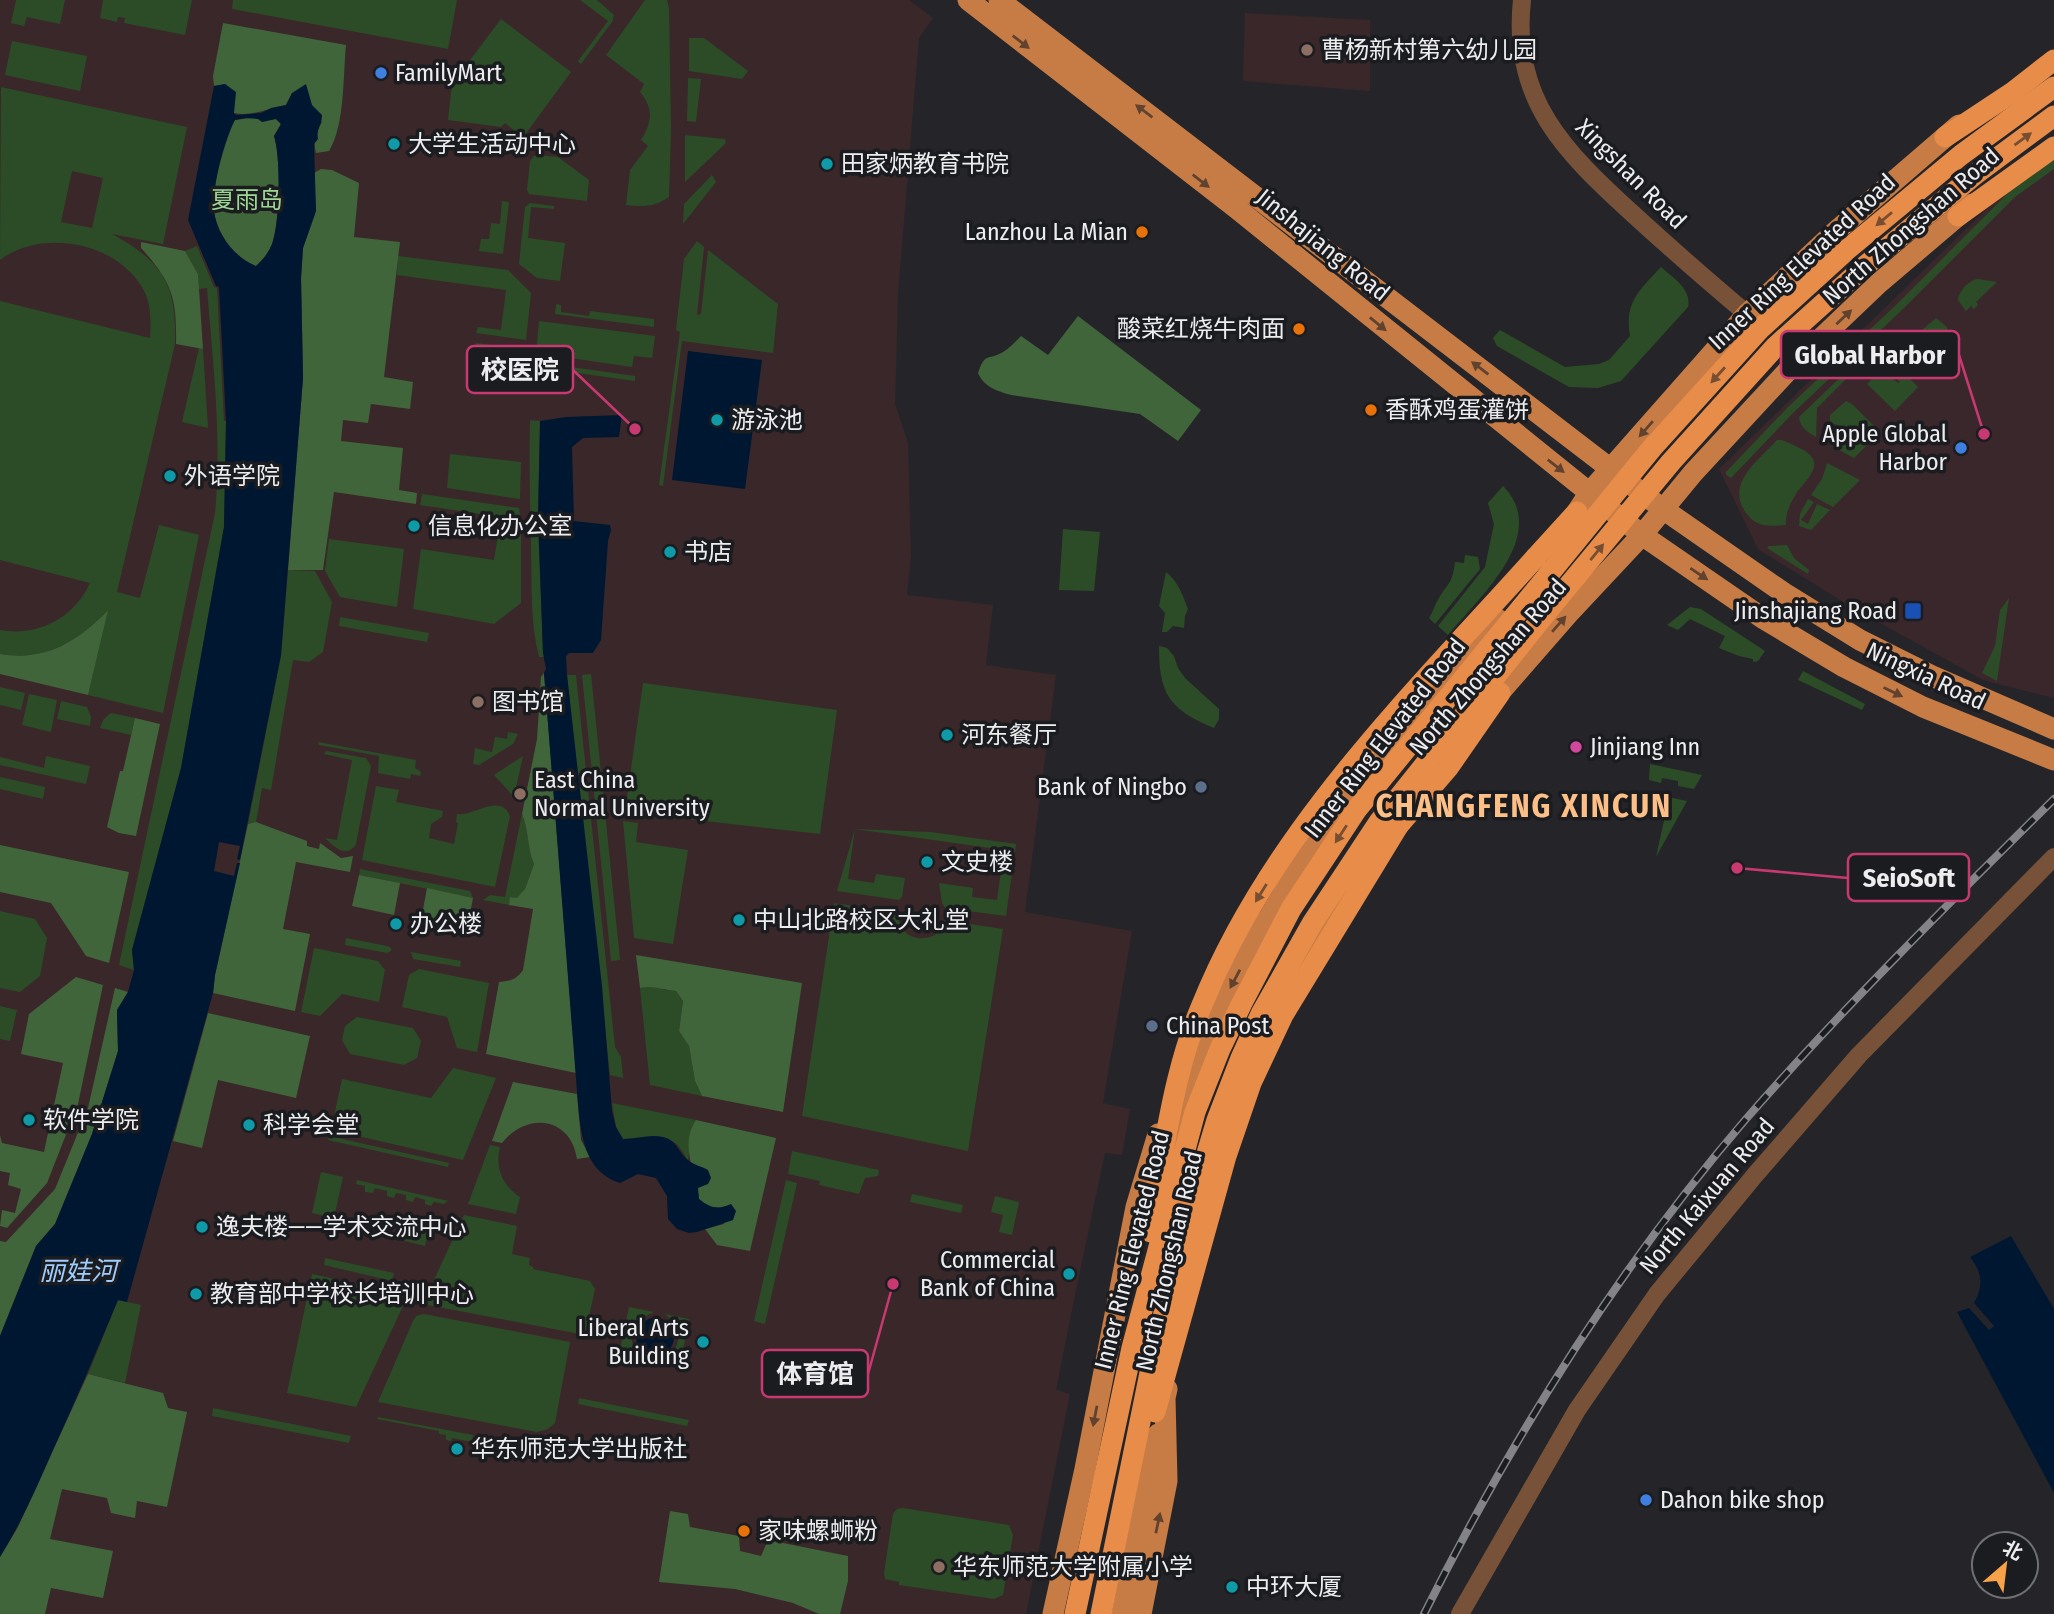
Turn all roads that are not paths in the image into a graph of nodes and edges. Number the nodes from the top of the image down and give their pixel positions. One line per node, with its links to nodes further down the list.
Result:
1 (968, 0): 14 (main road, Jinshajiang Road, one-way to 14)
2 (999, 0): 13 (main road, Jinshajiang Road, one-way to 2)
3 (1522, 0): 12 (street, Xingshan Road)
4 (2054, 50): 9 (main road, North Zhongshan Road)
5 (2054, 60): 9 (highway)
6 (2054, 72): 9 (main road, North Zhongshan Road)
7 (2054, 88): 23 (highway, Inner Ring Elevated Road, one-way to 23, bridge)
8 (2054, 116): 27 (highway, Inner Ring Elevated Road, one-way to 8, bridge)
9 (1945, 137): 12 (main road, North Zhongshan Road)
10 (2053, 145): 11 (highway)
11 (1958, 216): 15 (main road, North Zhongshan Road, one-way to 11)
12 (1746, 314): 13 (main road, North Zhongshan Road, one-way to 13)
13 (1612, 469): 14 (main road, North Zhongshan Road); 15 (main road, Jinshajiang Road)
14 (1590, 492): 16 (main road, North Zhongshan Road); 17 (main road, Jinshajiang Road)
15 (1663, 509): 17 (main road, North Zhongshan Road); 19 (main road, Ningxia Road)
16 (1577, 512): 22 (main road, North Zhongshan Road); 23 (highway, one-way to 23, bridge)
17 (1642, 535): 18 (main road, North Zhongshan Road, one-way to 17); 20 (main road, Ningxia Road, one-way to 20)
18 (1500, 693): 24 (main road, North Zhongshan Road); 27 (highway, bridge)
19 (2054, 729)
20 (2054, 760)
21 (2054, 857): 30 (street, North Kaixuan Road)
22 (1268, 919): 25 (main road, North Zhongshan Road, one-way to 25); 26 (main road, North Zhongshan Road, one-way to 26)
23 (1146, 1293): 26 (highway, Inner Ring Elevated Road, bridge)
24 (1165, 1398): 28 (main road); 29 (main road, North Zhongshan Road, one-way to 24)
25 (1053, 1614)
26 (1073, 1614)
27 (1102, 1614)
28 (1122, 1614)
29 (1141, 1614)
30 (1460, 1614)

